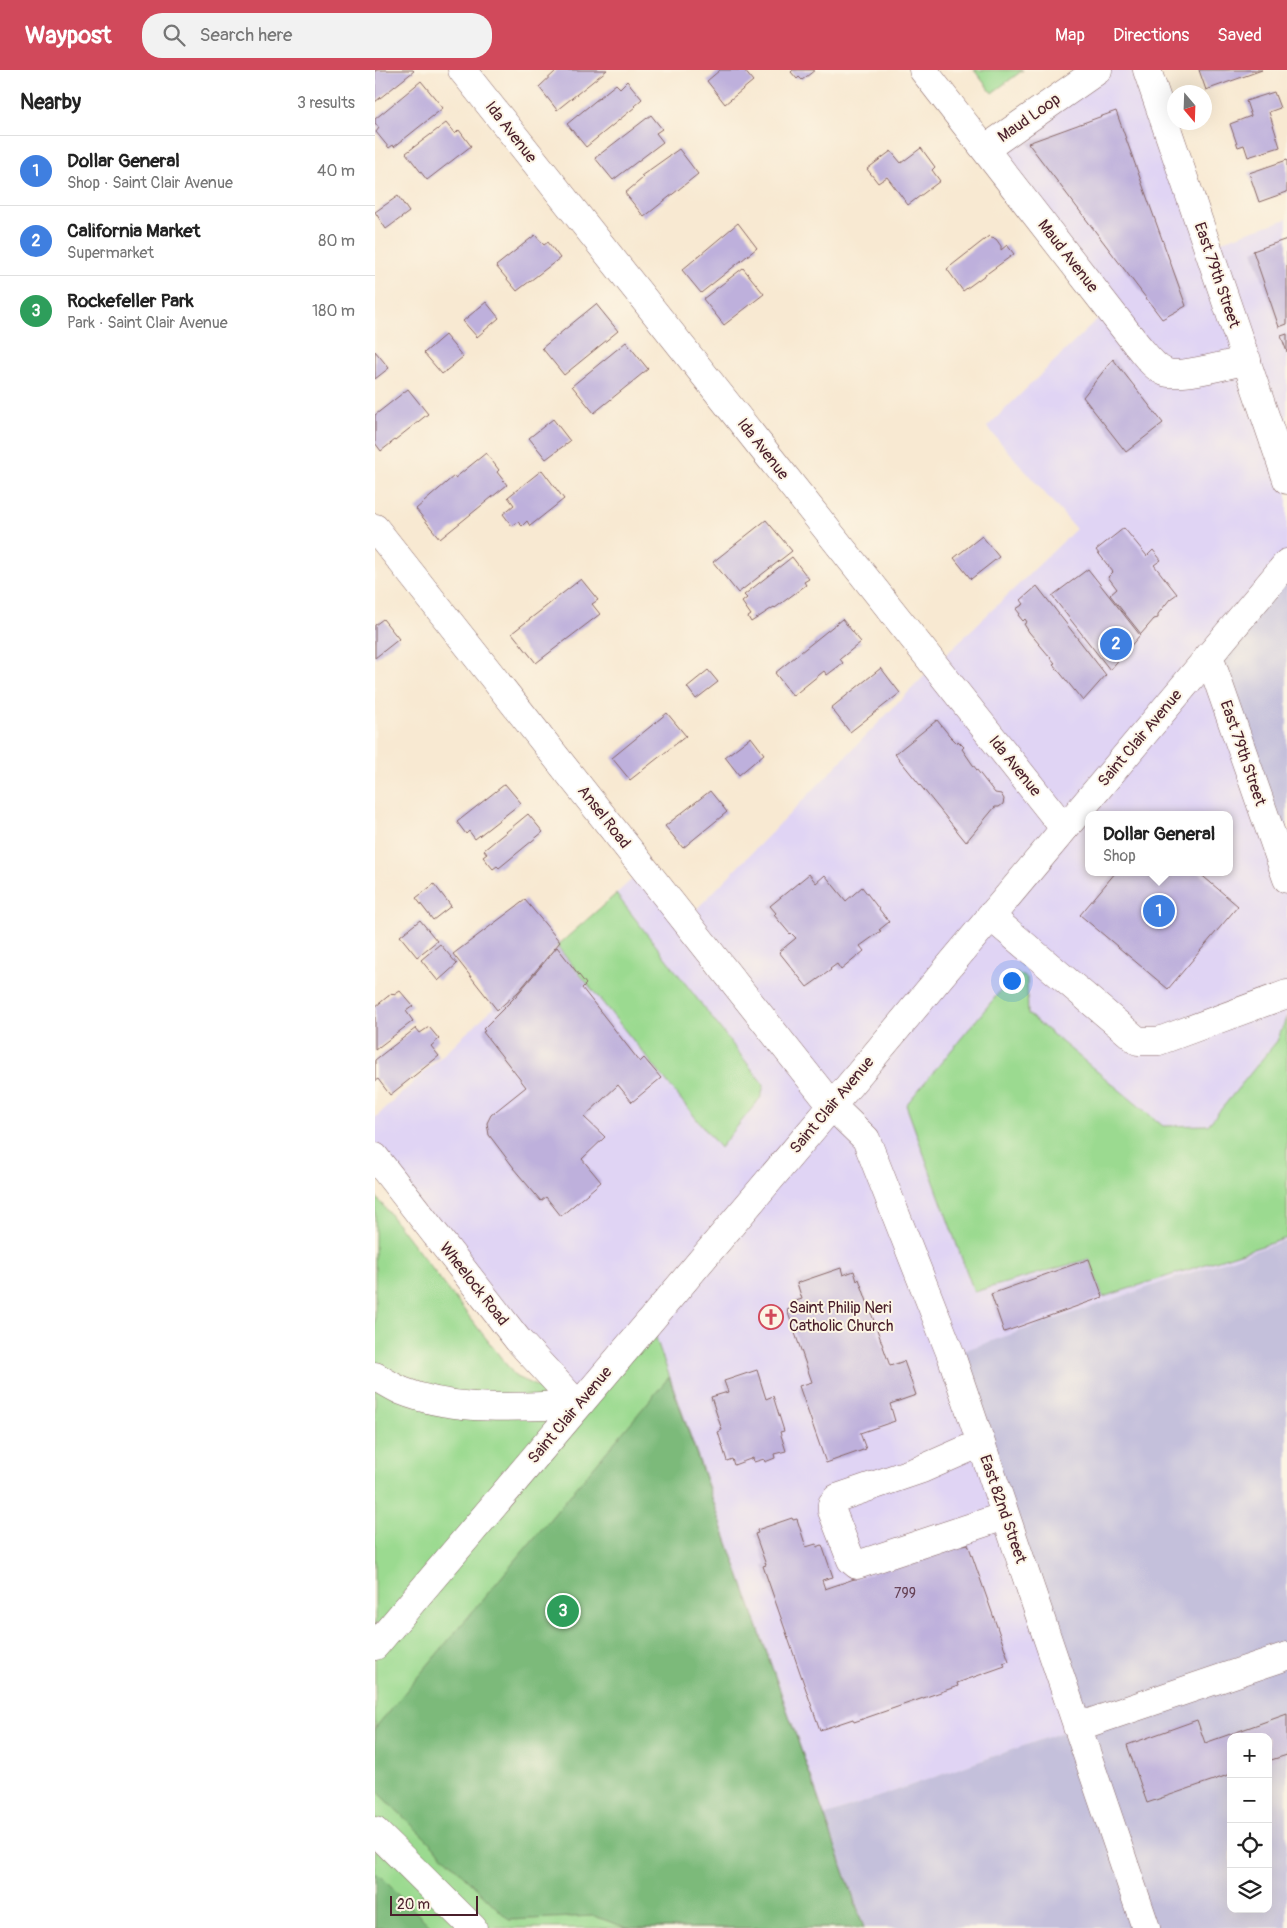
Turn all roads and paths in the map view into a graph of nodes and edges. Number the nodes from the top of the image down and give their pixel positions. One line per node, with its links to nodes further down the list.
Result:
1 (462, 70): 11 (street, Ida Avenue)
2 (923, 70): 5 (street, Maud Avenue)
3 (1098, 70): 5 (street, Maud Loop)
4 (1147, 70): 6 (street, East 79th Street)
5 (985, 149): 6 (street, Maud Avenue)
6 (1247, 360): 7 (street, East 79th Street)
7 (1287, 480)
8 (375, 528): 16 (street, Ansel Road)
9 (1287, 563): 10 (street, Saint Clair Avenue)
10 (1209, 656): 11 (street, Saint Clair Avenue); 12 (street, East 79th Street)
11 (1064, 828): 14 (street, Saint Clair Avenue)
12 (1280, 837): 13 (street, East 79th Street)
13 (1287, 879)
14 (990, 916): 15 (street); 16 (street, Saint Clair Avenue)
15 (1287, 994)
16 (832, 1106): 19 (street, Saint Clair Avenue); 20 (street, East 82nd Street)
17 (375, 1158): 19 (street, Wheelock Road)
18 (375, 1376): 19 (street)
19 (578, 1406): 22 (street, Saint Clair Avenue)
20 (981, 1443): 21 (street, East 82nd Street); 21 (street)
21 (1005, 1516): 24 (street, East 82nd Street)
22 (375, 1646)
23 (1287, 1656): 24 (street)
24 (1077, 1727): 27 (street, East 82nd Street)
25 (375, 1830): 26 (street)
26 (473, 1928)
27 (1146, 1928)

